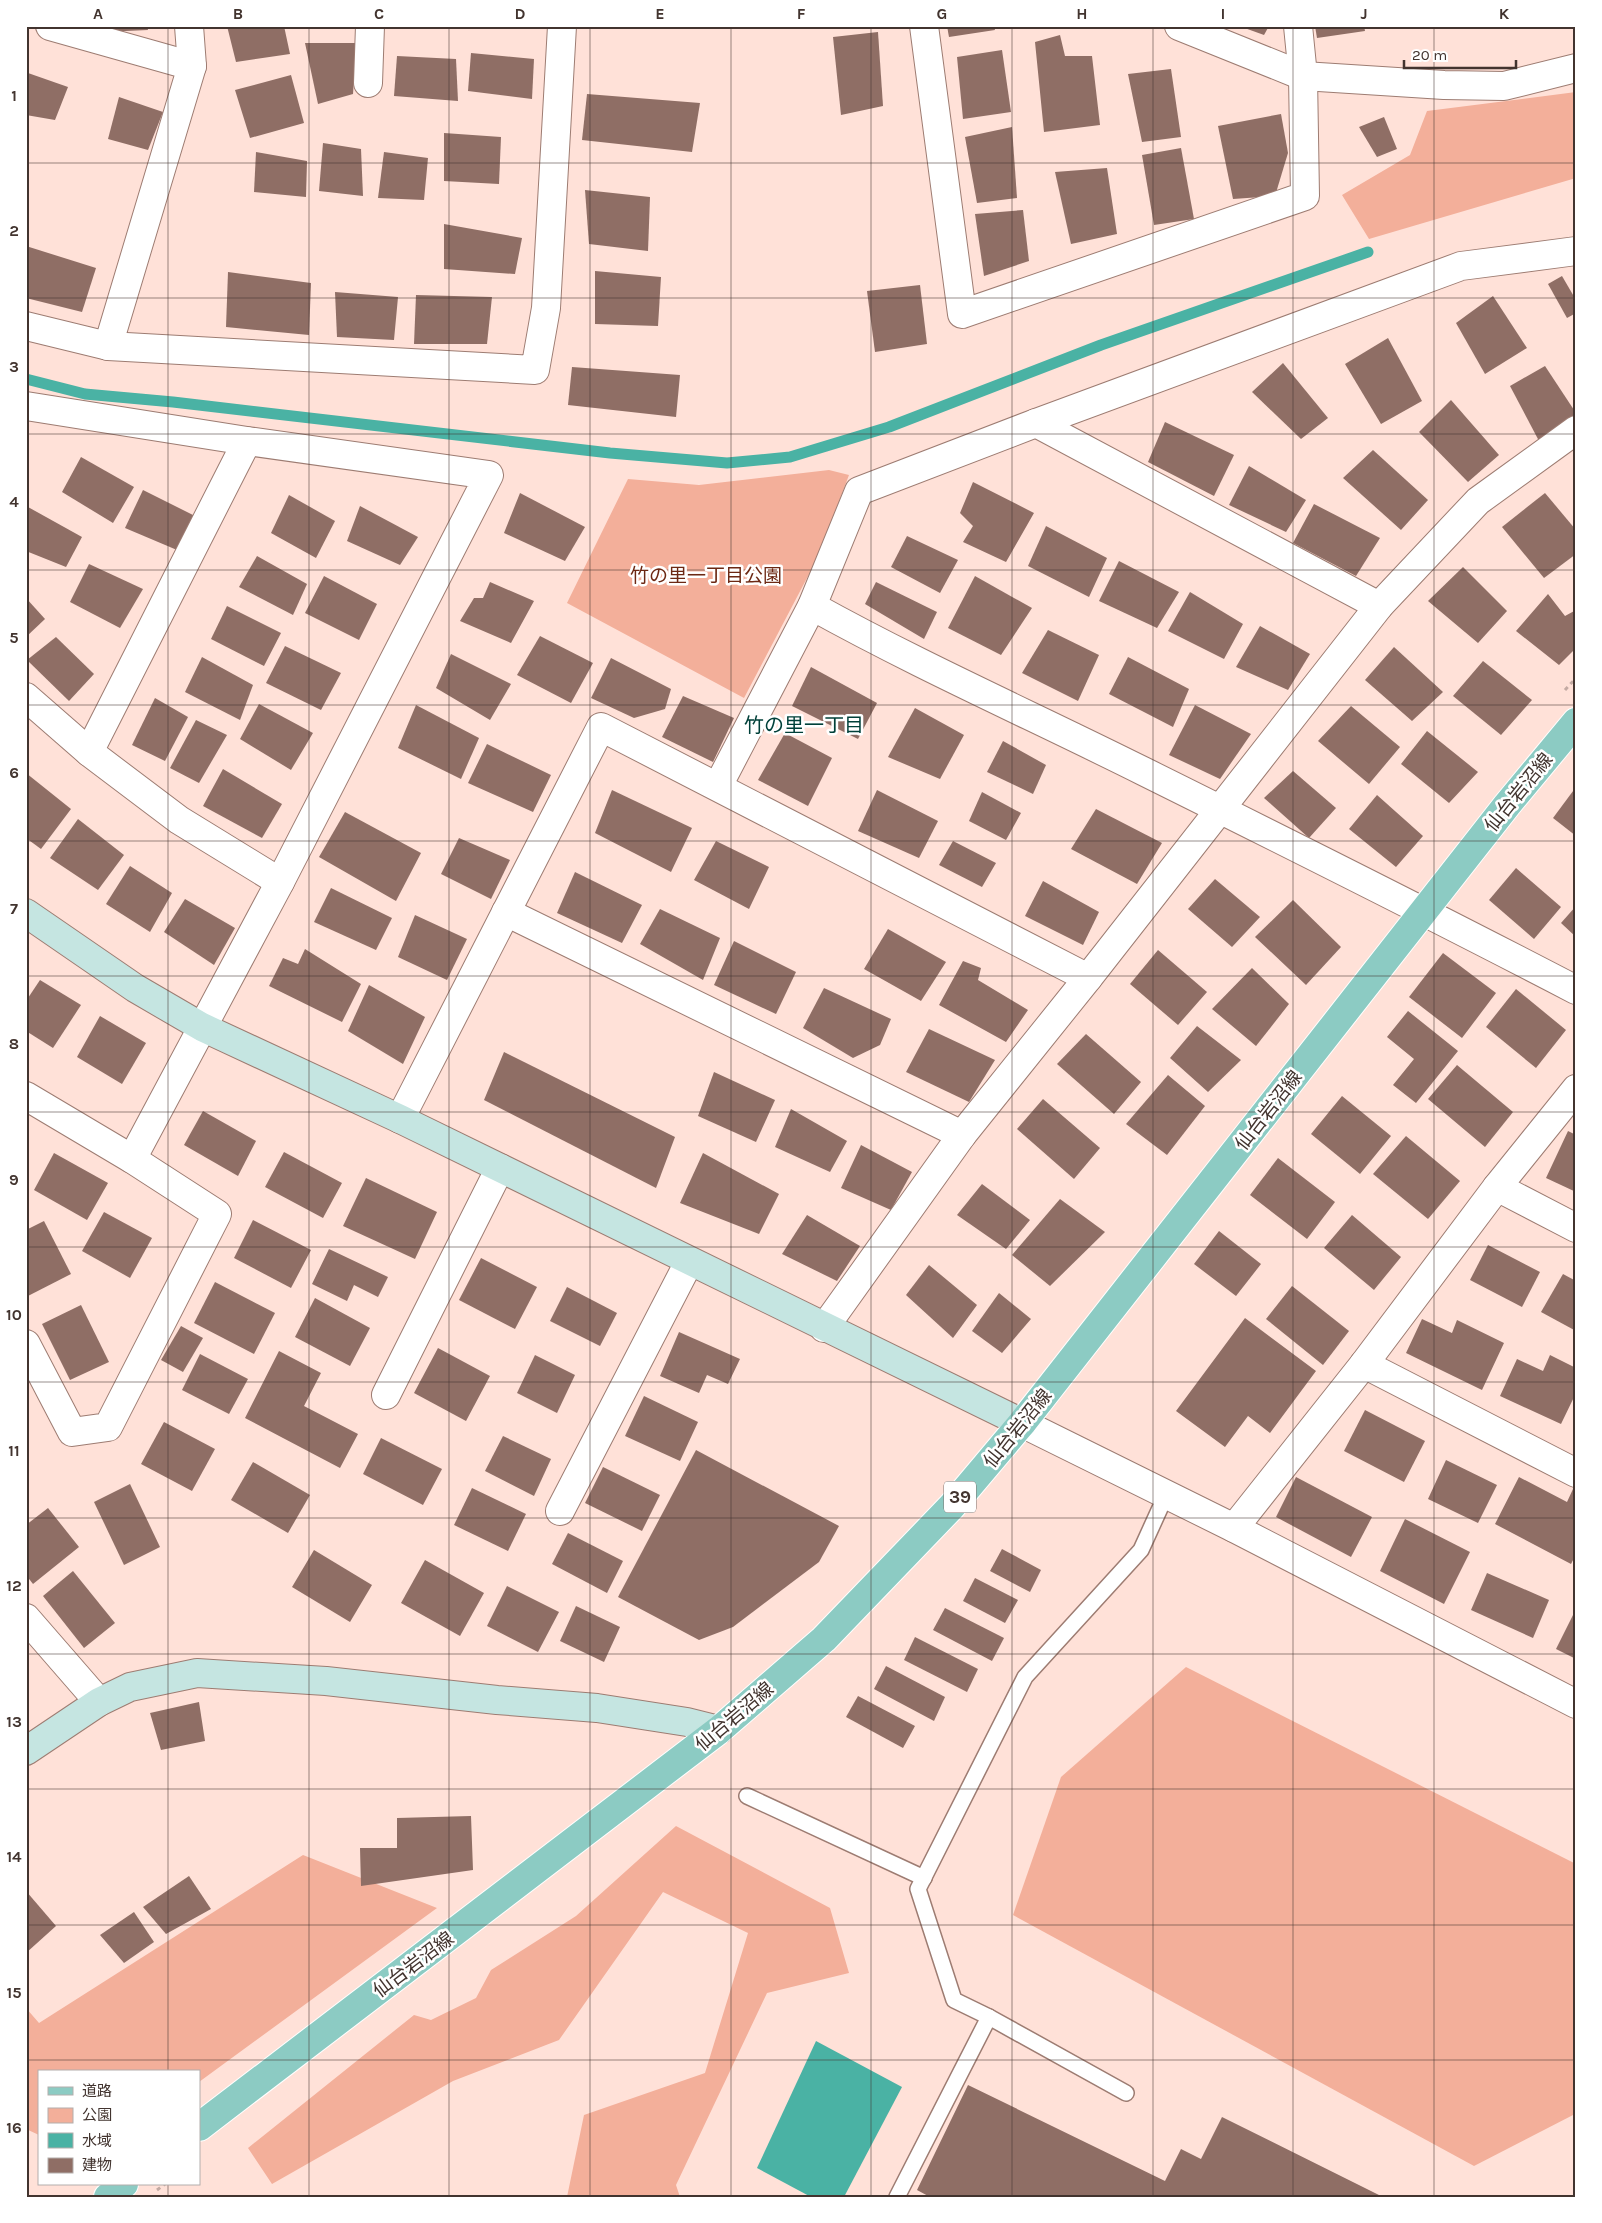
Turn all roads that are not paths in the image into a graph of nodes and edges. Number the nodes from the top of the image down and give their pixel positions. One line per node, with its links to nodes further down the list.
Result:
1 (50, 26): 8 (street)
2 (189, 26): 8 (street)
3 (370, 26): 11 (street)
4 (562, 26): 14 (street)
5 (924, 26): 10 (street)
6 (1179, 26): 10 (street)
7 (1298, 26): 10 (street)
8 (192, 66): 14 (street)
9 (1576, 68): 10 (street)
10 (1303, 76)
11 (368, 83)
12 (1576, 251): 16 (street)
13 (26, 326): 14 (street)
14 (108, 346)
15 (26, 406): 18 (street)
16 (1036, 423): 19 (street); 20 (street)
17 (1576, 430): 20 (street)
18 (247, 441): 23 (street); 26 (street)
19 (812, 606): 24 (street); 25 (street)
20 (1379, 606): 25 (street)
21 (26, 698): 23 (street)
22 (1576, 722): 28 (main road, 仙台岩沼線 / 39)
23 (89, 752): 26 (street)
24 (718, 786): 27 (street); 30 (street)
25 (1220, 810): 28 (street); 30 (street)
26 (280, 882): 32 (street)
27 (506, 912): 35 (street); 36 (street)
28 (1423, 912): 31 (street); 46 (main road, 仙台岩沼線 / 39)
29 (26, 913): 32 (street)
30 (1088, 978): 36 (street)
31 (1576, 990)
32 (202, 1027): 35 (street); 37 (street)
33 (1576, 1089): 39 (street)
34 (26, 1096): 37 (street)
35 (400, 1120): 38 (street)
36 (962, 1135): 42 (street)
37 (132, 1159): 43 (street)
38 (500, 1168): 41 (street); 45 (street)
39 (1497, 1187): 40 (street); 44 (street)
40 (1576, 1228)
41 (689, 1262): 42 (street); 49 (street)
42 (824, 1328): 46 (street)
43 (26, 1344)
44 (1364, 1364): 47 (street); 50 (street)
45 (386, 1395)
46 (1022, 1423): 48 (street); 54 (main road, 仙台岩沼線 / 39)
47 (1576, 1473)
48 (1166, 1495): 50 (street); 57 (lane)
49 (560, 1511)
50 (1234, 1528): 53 (street)
51 (26, 1618): 52 (street)
52 (99, 1702): 54 (street); 55 (street)
53 (1576, 1704)
54 (719, 1730): 60 (main road, 仙台岩沼線 / 39)
55 (26, 1751)
56 (747, 1796): 57 (lane)
57 (924, 1878): 58 (lane)
58 (989, 2017): 59 (lane); 63 (lane)
59 (1126, 2094)
60 (200, 2126)
61 (122, 2186): 62 (main road)
62 (108, 2197)
63 (897, 2197)

